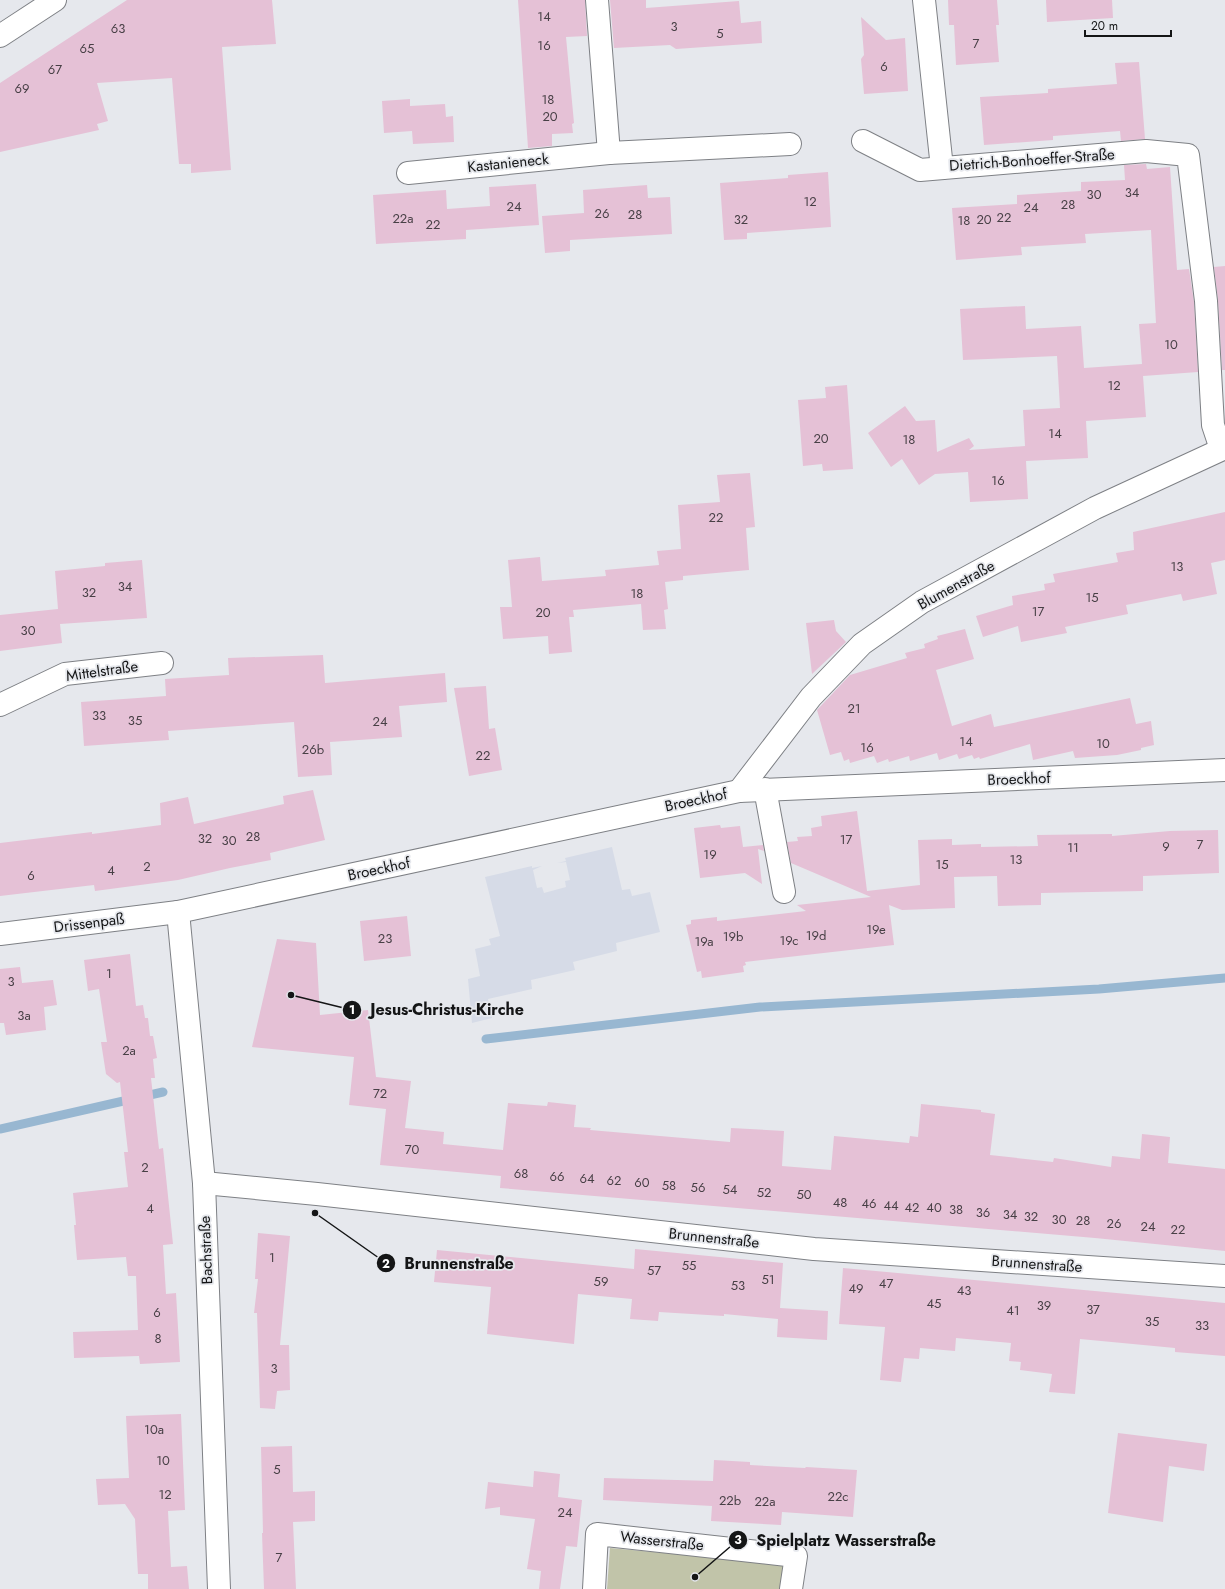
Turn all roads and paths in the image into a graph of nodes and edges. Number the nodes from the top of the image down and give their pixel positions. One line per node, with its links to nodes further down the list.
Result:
1 (55, 0): 4 (street)
2 (597, 0): 7 (street)
3 (924, 0): 8 (street, Dietrich-Bonhoeffer-Straße)
4 (0, 36)
5 (864, 141): 8 (street)
6 (790, 144): 7 (street, Kastanieneck)
7 (609, 153): 9 (street, Kastanieneck)
8 (942, 168): 10 (street, Dietrich-Bonhoeffer-Straße)
9 (408, 173)
10 (1223, 449): 15 (street, Blumenstraße)
11 (162, 663): 12 (street, Mittelstraße)
12 (0, 705)
13 (1225, 770): 14 (street, Broeckhof)
14 (764, 789): 15 (street, Broeckhof); 16 (street)
15 (739, 791): 17 (street, Broeckhof)
16 (784, 892)
17 (178, 912): 18 (street, Drissenpaß); 19 (street, Bachstraße)
18 (0, 934)
19 (204, 1183): 20 (street, Brunnenstraße); 21 (street, Bachstraße)
20 (1225, 1276)
21 (219, 1589)
22 (594, 1589): 23 (street, Wasserstraße)
23 (791, 1589)

